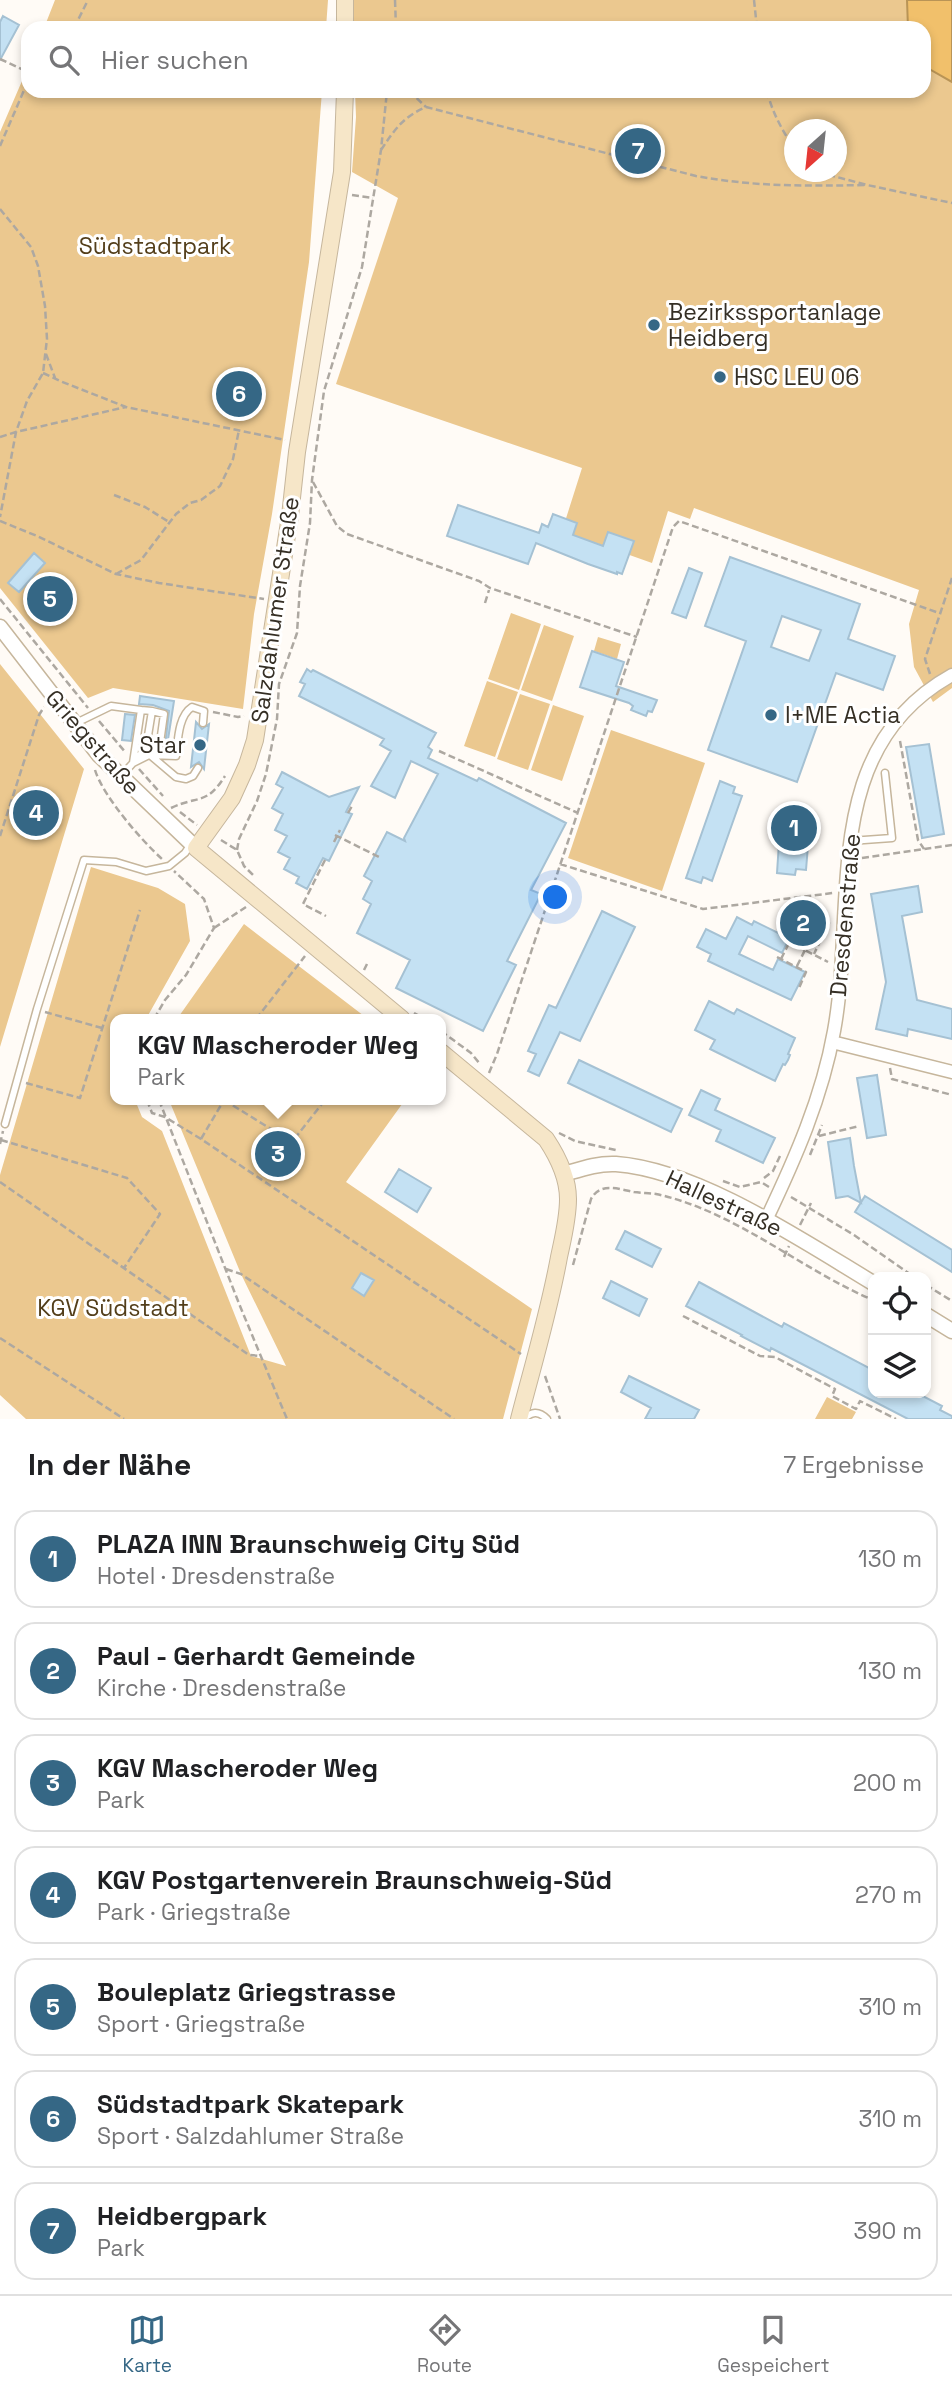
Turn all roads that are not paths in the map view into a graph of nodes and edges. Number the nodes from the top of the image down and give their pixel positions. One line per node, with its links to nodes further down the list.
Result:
1 (345, 0): 2 (main road)
2 (345, 21)
3 (345, 98): 16 (main road, Salzdahlumer Straße)
4 (0, 627): 9 (street, Griegstraße)
5 (951, 678): 15 (street, Dresdenstraße)
6 (141, 710): 7 (lane); 9 (lane); 11 (lane)
7 (152, 711): 10 (lane); 11 (lane)
8 (203, 723): 10 (lane)
9 (74, 724): 14 (street, Griegstraße)
10 (150, 755): 11 (lane); 12 (lane)
11 (133, 763): 14 (lane)
12 (198, 768)
13 (885, 773): 15 (lane)
14 (121, 777): 16 (street, Griegstraße)
15 (850, 841): 18 (street, Dresdenstraße)
16 (193, 846): 17 (main road); 21 (lane)
17 (405, 1014)
18 (832, 1042): 20 (street); 23 (street, Dresdenstraße)
19 (446, 1056): 22 (main road)
20 (952, 1072)
21 (5, 1124)
22 (564, 1174): 23 (street, Hallestraße); 27 (main road)
23 (766, 1220): 24 (street, Hallestraße)
24 (868, 1280)
25 (931, 1318): 26 (street)
26 (952, 1331)
27 (521, 1419): 28 (lane)
28 (547, 1419)

